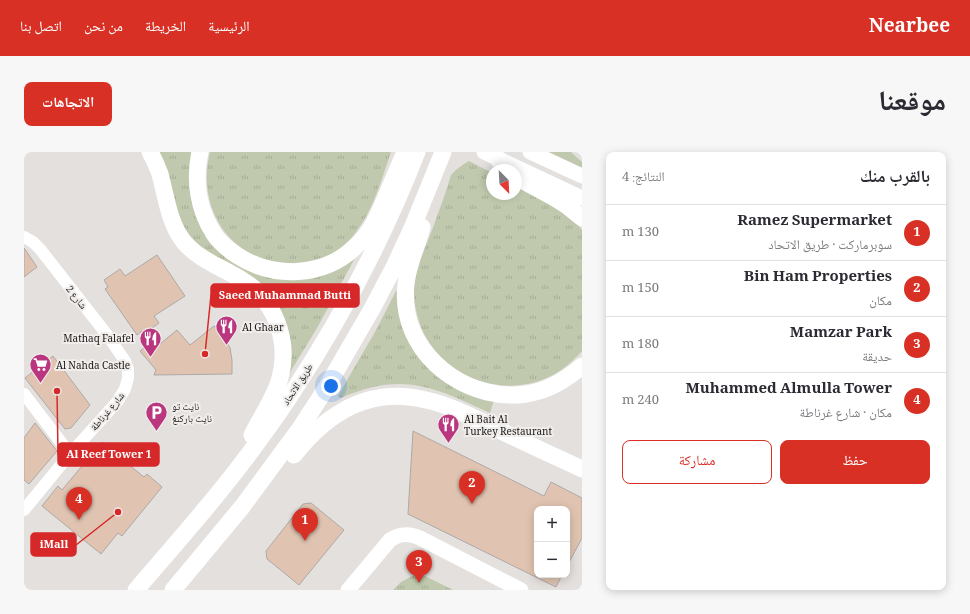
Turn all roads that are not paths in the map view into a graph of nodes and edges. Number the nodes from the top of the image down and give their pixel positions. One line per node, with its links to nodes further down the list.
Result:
1 (150, 152): 19 (highway)
2 (200, 152): 3 (highway)
3 (405, 152)
4 (417, 152): 19 (highway, طريق الاتحاد)
5 (443, 152): 10 (highway)
6 (530, 152): 8 (main road)
7 (496, 160): 11 (main road)
8 (582, 176)
9 (522, 180): 12 (highway)
10 (431, 184): 15 (highway); 20 (highway)
11 (582, 198)
12 (582, 218)
13 (24, 237): 14 (street, شارع 2)
14 (126, 361): 17 (street, شارع غرناطة)
15 (582, 366)
16 (24, 394): 17 (street)
17 (70, 454): 21 (street, شارع غرناطة)
18 (582, 469): 20 (highway)
19 (227, 482): 22 (highway, طريق الاتحاد)
20 (242, 507): 23 (highway)
21 (24, 510)
22 (136, 590)
23 (172, 590)
24 (348, 590): 25 (main road)
25 (521, 590)

